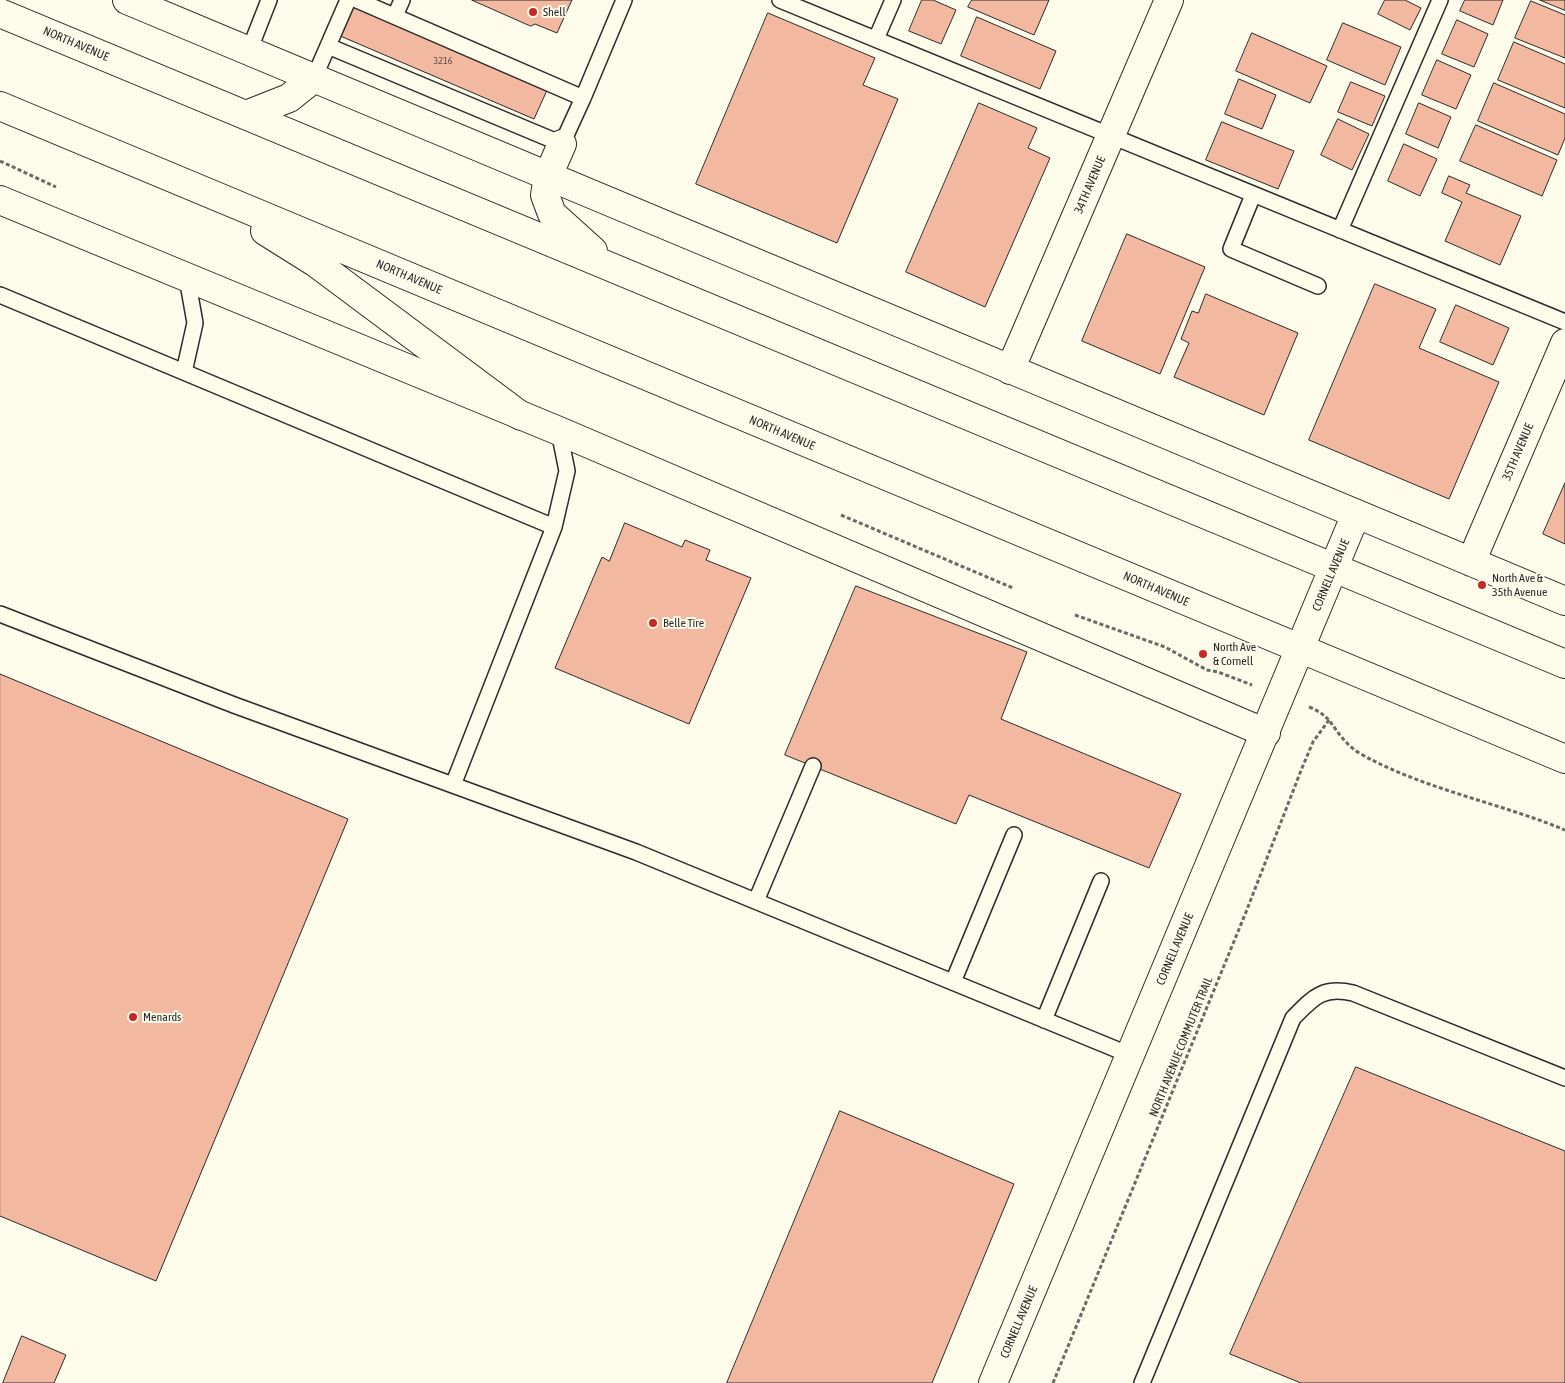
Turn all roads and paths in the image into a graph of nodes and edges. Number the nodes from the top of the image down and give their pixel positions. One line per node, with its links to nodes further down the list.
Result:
1 (127, 0): 14 (street)
2 (269, 0): 14 (lane)
3 (356, 0): 11 (lane); 13 (lane)
4 (402, 0): 11 (lane)
5 (624, 0): 16 (lane)
6 (780, 0): 12 (lane)
7 (893, 0): 12 (lane)
8 (1170, 0): 19 (street, 34TH AVENUE)
9 (1440, 0): 27 (lane)
10 (0, 13): 18 (street, NORTH AVENUE)
11 (395, 16): 16 (lane)
12 (876, 40): 19 (lane)
13 (328, 46): 15 (lane); 20 (lane)
14 (249, 51): 15 (street)
15 (314, 78): 18 (street); 22 (street)
16 (582, 98): 20 (lane)
17 (0, 106): 24 (street, NORTH AVENUE)
18 (246, 115): 28 (street, NORTH AVENUE)
19 (1111, 136): 25 (lane); 34 (street, 34TH AVENUE)
20 (562, 144): 22 (street)
21 (0, 161): 23 (path)
22 (548, 176): 28 (street); 34 (street)
23 (59, 188)
24 (196, 188): 36 (street); 44 (street, NORTH AVENUE)
25 (1253, 195): 27 (lane); 30 (lane)
26 (0, 200): 29 (street)
27 (1340, 230): 32 (lane)
28 (607, 264): 41 (street, NORTH AVENUE)
29 (187, 278): 35 (lane); 36 (street)
30 (1318, 286)
31 (0, 295): 35 (lane)
32 (1565, 322)
33 (1565, 343): 40 (street, 35TH AVENUE)
34 (1010, 370): 38 (street)
35 (184, 372): 39 (lane)
36 (521, 416): 37 (street)
37 (559, 431): 39 (lane); 48 (street)
38 (1356, 514): 40 (street); 41 (street, CORNELL AVENUE)
39 (554, 527): 51 (lane)
40 (1471, 562): 42 (street)
41 (1334, 568): 44 (street, CORNELL AVENUE); 45 (street, NORTH AVENUE)
42 (1565, 601)
43 (0, 614): 51 (lane)
44 (1300, 649): 48 (street, CORNELL AVENUE); 49 (street, NORTH AVENUE)
45 (1565, 664)
46 (1324, 713): 47 (path)
47 (1329, 720): 52 (path); 61 (path, NORTH AVENUE COMMUTER TRAIL)
48 (1266, 733): 58 (street, CORNELL AVENUE)
49 (1565, 760)
50 (813, 766): 55 (lane)
51 (454, 786): 55 (lane)
52 (1565, 830)
53 (1014, 834): 56 (lane)
54 (1101, 881): 57 (lane)
55 (756, 901): 56 (lane)
56 (953, 982): 57 (lane)
57 (1044, 1020): 58 (lane)
58 (1130, 1055): 60 (street, CORNELL AVENUE)
59 (1565, 1078): 62 (lane)
60 (993, 1383)
61 (1053, 1383)
62 (1142, 1383)

